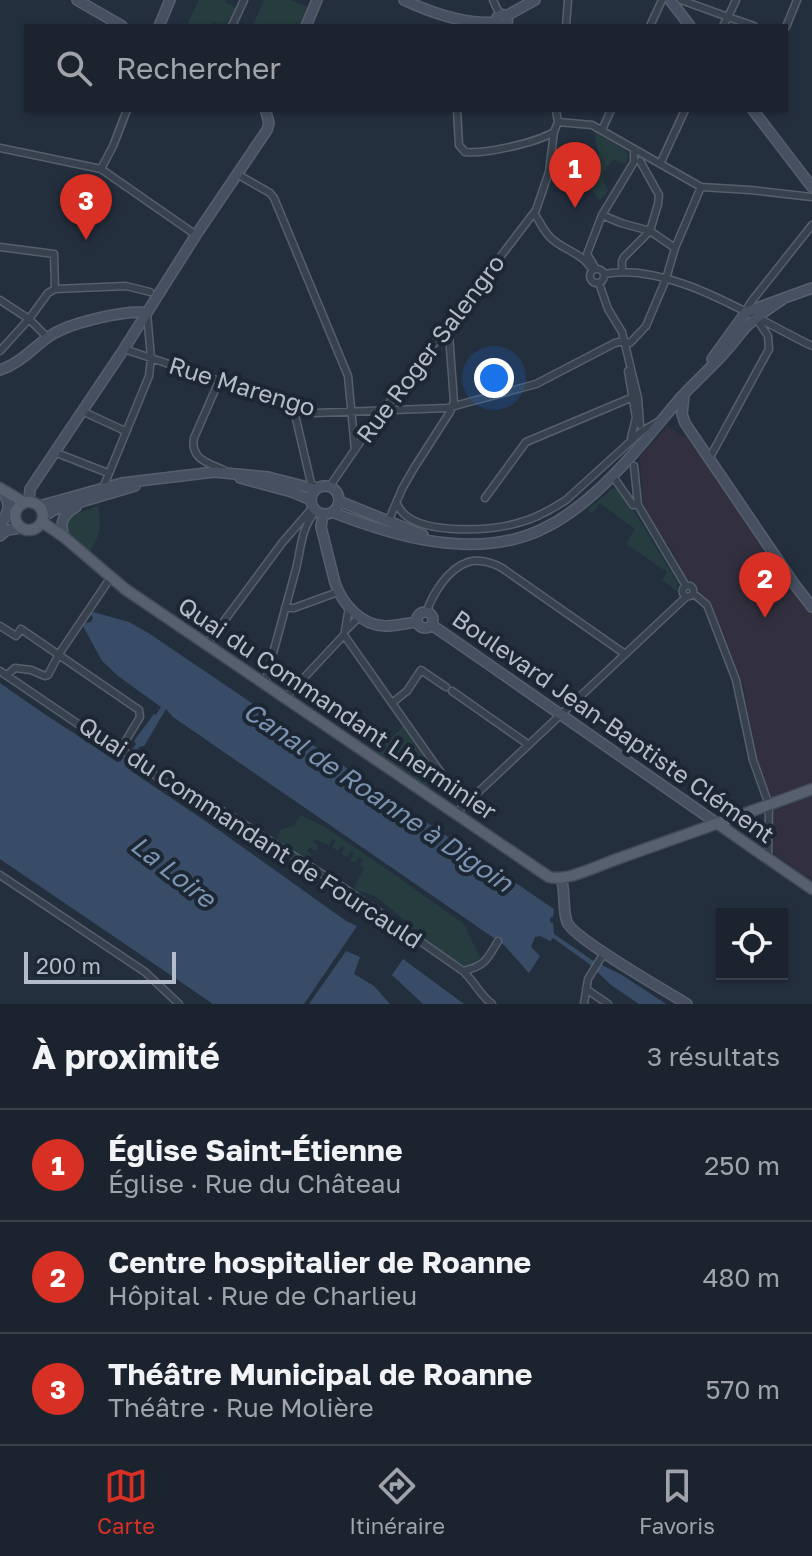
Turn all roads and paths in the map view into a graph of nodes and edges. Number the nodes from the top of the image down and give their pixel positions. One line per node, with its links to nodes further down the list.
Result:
1 (77, 0): 15 (street)
2 (170, 0): 16 (street)
3 (244, 0): 17 (street)
4 (317, 0): 18 (street)
5 (404, 0): 14 (street)
6 (493, 0): 13 (street)
7 (535, 0): 13 (street)
8 (568, 0): 19 (street)
9 (672, 0): 12 (street); 20 (street); 21 (street)
10 (736, 0): 12 (street)
11 (797, 0): 24 (street)
12 (728, 17): 22 (street); 23 (street)
13 (502, 21): 14 (street)
14 (460, 23)
15 (119, 24)
16 (160, 24)
17 (233, 24)
18 (307, 24)
19 (566, 24)
20 (652, 24)
21 (689, 24)
22 (724, 24)
23 (748, 24)
24 (787, 24)
25 (126, 112): 39 (street)
26 (265, 112): 40 (street)
27 (457, 112): 33 (street)
28 (610, 112): 32 (street)
29 (684, 112): 38 (street)
30 (754, 112): 42 (street)
31 (556, 114): 32 (street); 33 (street, Rue Roger Salengro)
32 (602, 130): 35 (street)
33 (554, 132): 44 (street, Rue Roger Salengro)
34 (0, 150): 39 (street)
35 (634, 150): 36 (street); 37 (street)
36 (651, 158): 37 (street); 38 (street)
37 (637, 161): 45 (street); 47 (street)
38 (660, 164): 41 (street)
39 (101, 169): 48 (street)
40 (237, 174): 48 (street); 86 (street)
41 (701, 187): 43 (street); 50 (street)
42 (812, 189): 43 (street)
43 (808, 197)
44 (534, 213): 51 (street); 69 (street, Rue Roger Salengro)
45 (602, 215): 47 (street); 51 (street)
46 (812, 225): 64 (street)
47 (650, 231): 50 (street); 53 (street)
48 (196, 235): 59 (street)
49 (0, 247): 58 (street)
50 (675, 248): 55 (street)
51 (584, 255): 52 (street)
52 (594, 269): 54 (street); 56 (street)
53 (622, 271): 54 (street); 55 (street)
54 (604, 274): 56 (street)
55 (666, 279): 63 (street); 71 (street)
56 (599, 283): 71 (street)
57 (812, 288): 60 (street)
58 (55, 289): 59 (street); 67 (street)
59 (151, 297): 65 (street)
60 (783, 299): 62 (street); 66 (street)
61 (0, 300): 67 (street)
62 (771, 303): 64 (street); 66 (street)
63 (734, 306): 64 (street); 68 (street)
64 (748, 307): 66 (street); 68 (street); 77 (street)
65 (147, 313): 70 (street); 73 (street); 75 (street)
66 (756, 318): 72 (street); 77 (street); 94 (street)
67 (29, 319): 70 (street); 74 (street)
68 (738, 322): 80 (street)
69 (446, 328): 83 (street); 85 (street, Rue Roger Salengro)
70 (48, 338): 78 (street)
71 (627, 342): 76 (street); 83 (street, Rue Marengo)
72 (812, 346)
73 (124, 349): 75 (street, Rue Marengo); 84 (street)
74 (0, 351)
75 (151, 358): 79 (street, Rue Marengo); 90 (street)
76 (628, 360): 81 (street); 89 (street)
77 (713, 363): 80 (street)
78 (3, 369)
79 (219, 381): 82 (street, Rue Marengo); 96 (street)
80 (687, 391): 87 (street); 88 (street)
81 (633, 397): 91 (street); 105 (street)
82 (293, 406): 86 (street, Rue Marengo); 103 (street)
83 (452, 407): 85 (street, Rue Marengo); 108 (street)
84 (82, 411): 90 (street); 93 (street)
85 (383, 411): 86 (street, Rue Marengo); 92 (street, Rue Roger Salengro)
86 (350, 413): 92 (street)
87 (662, 420): 88 (street); 91 (street); 99 (street)
88 (685, 423): 94 (street)
89 (640, 425)
90 (125, 431): 97 (street)
91 (630, 442): 108 (street)
92 (355, 450): 101 (street, Rue Roger Salengro)
93 (54, 452): 97 (street); 110 (street)
94 (709, 459): 124 (street)
95 (634, 466): 109 (street)
96 (228, 472): 98 (street); 103 (street)
97 (108, 473): 102 (street)
98 (181, 475): 100 (street); 111 (street)
99 (612, 475): 109 (street); 118 (street)
100 (158, 479): 102 (street); 107 (street)
101 (330, 486): 103 (street); 106 (street)
102 (103, 488): 110 (street)
103 (316, 488): 111 (street)
104 (3, 490): 110 (main road); 114 (street)
105 (485, 498)
106 (339, 501): 111 (street); 113 (street)
107 (81, 503): 112 (street); 117 (street)
108 (397, 504): 113 (street)
109 (638, 505): 122 (street)
110 (25, 507): 112 (main road); 114 (street); 115 (main road)
111 (319, 509): 118 (street); 121 (street); 125 (street); 132 (street)
112 (43, 520): 115 (main road); 117 (main road, Quai du Commandant Lherminier)
113 (388, 522): 118 (street)
114 (0, 526)
115 (26, 529): 116 (street); 119 (main road, Quai du Commandant Lherminier)
116 (0, 536)
117 (64, 537): 119 (main road, Quai du Commandant Lherminier)
118 (441, 542)
119 (94, 564): 120 (main road, Quai du Commandant Lherminier)
120 (111, 577): 132 (main road, Quai du Commandant Lherminier); 133 (street)
121 (338, 592): 123 (street); 125 (street)
122 (690, 595): 134 (street); 144 (street)
123 (349, 607): 127 (street); 131 (street)
124 (812, 607)
125 (285, 608): 136 (street)
126 (427, 612): 128 (street, Boulevard Jean-Baptiste Clément); 129 (street, Boulevard Jean-Baptiste Clément); 134 (street)
127 (359, 617): 128 (street); 131 (street)
128 (417, 622): 129 (street, Boulevard Jean-Baptiste Clément)
129 (432, 625): 139 (street, Boulevard Jean-Baptiste Clément)
130 (0, 626): 133 (street)
131 (344, 633): 137 (street); 138 (street)
132 (207, 644): 136 (main road, Quai du Commandant Lherminier)
133 (59, 654): 135 (street); 141 (street)
134 (625, 654): 139 (street)
135 (4, 673): 141 (street, Quai du Commandant de Fourcauld)
136 (263, 683): 137 (main road, Quai du Commandant Lherminier)
137 (285, 698): 145 (main road, Quai du Commandant Lherminier)
138 (392, 703): 140 (street); 143 (street)
139 (560, 715): 140 (street); 146 (street, Boulevard Jean-Baptiste Clément)
140 (529, 745): 143 (street)
141 (131, 756): 153 (street, Quai du Commandant de Fourcauld)
142 (812, 789): 144 (main road)
143 (463, 804): 145 (street)
144 (769, 805): 146 (main road); 147 (street)
145 (455, 814): 149 (main road, Quai du Commandant Lherminier)
146 (718, 824): 147 (main road, Boulevard Jean-Baptiste Clément); 149 (main road)
147 (768, 859): 150 (main road, Boulevard Jean-Baptiste Clément)
148 (0, 875): 155 (street)
149 (561, 878): 152 (street)
150 (812, 889)
151 (498, 941): 153 (street)
152 (602, 956): 154 (street); 159 (street)
153 (463, 971): 156 (street, Quai du Commandant de Fourcauld)
154 (586, 989): 157 (street); 158 (street)
155 (179, 1004)
156 (492, 1004)
157 (584, 1004)
158 (608, 1004)
159 (687, 1004)

